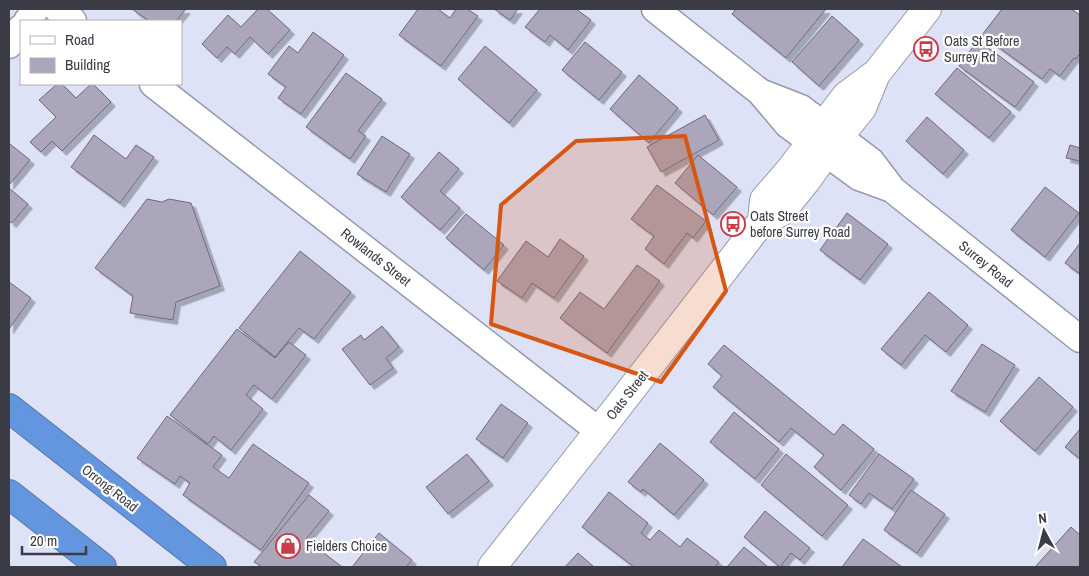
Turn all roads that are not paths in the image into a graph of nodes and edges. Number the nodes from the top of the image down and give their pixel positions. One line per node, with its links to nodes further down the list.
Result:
1 (36, 9): 5 (street)
2 (57, 9): 6 (street)
3 (654, 9): 10 (street, Surrey Road)
4 (927, 9): 10 (street, Oats Street)
5 (27, 20)
6 (72, 20)
7 (20, 29): 8 (street)
8 (9, 45)
9 (154, 85): 13 (street, Rowlands Street)
10 (825, 139): 11 (street, Surrey Road); 13 (street, Oats Street)
11 (1080, 339)
12 (9, 408): 16 (highway, Orrong Road)
13 (599, 431): 17 (street, Oats Street)
14 (9, 494): 15 (highway)
15 (102, 567)
16 (212, 567)
17 (492, 567)

